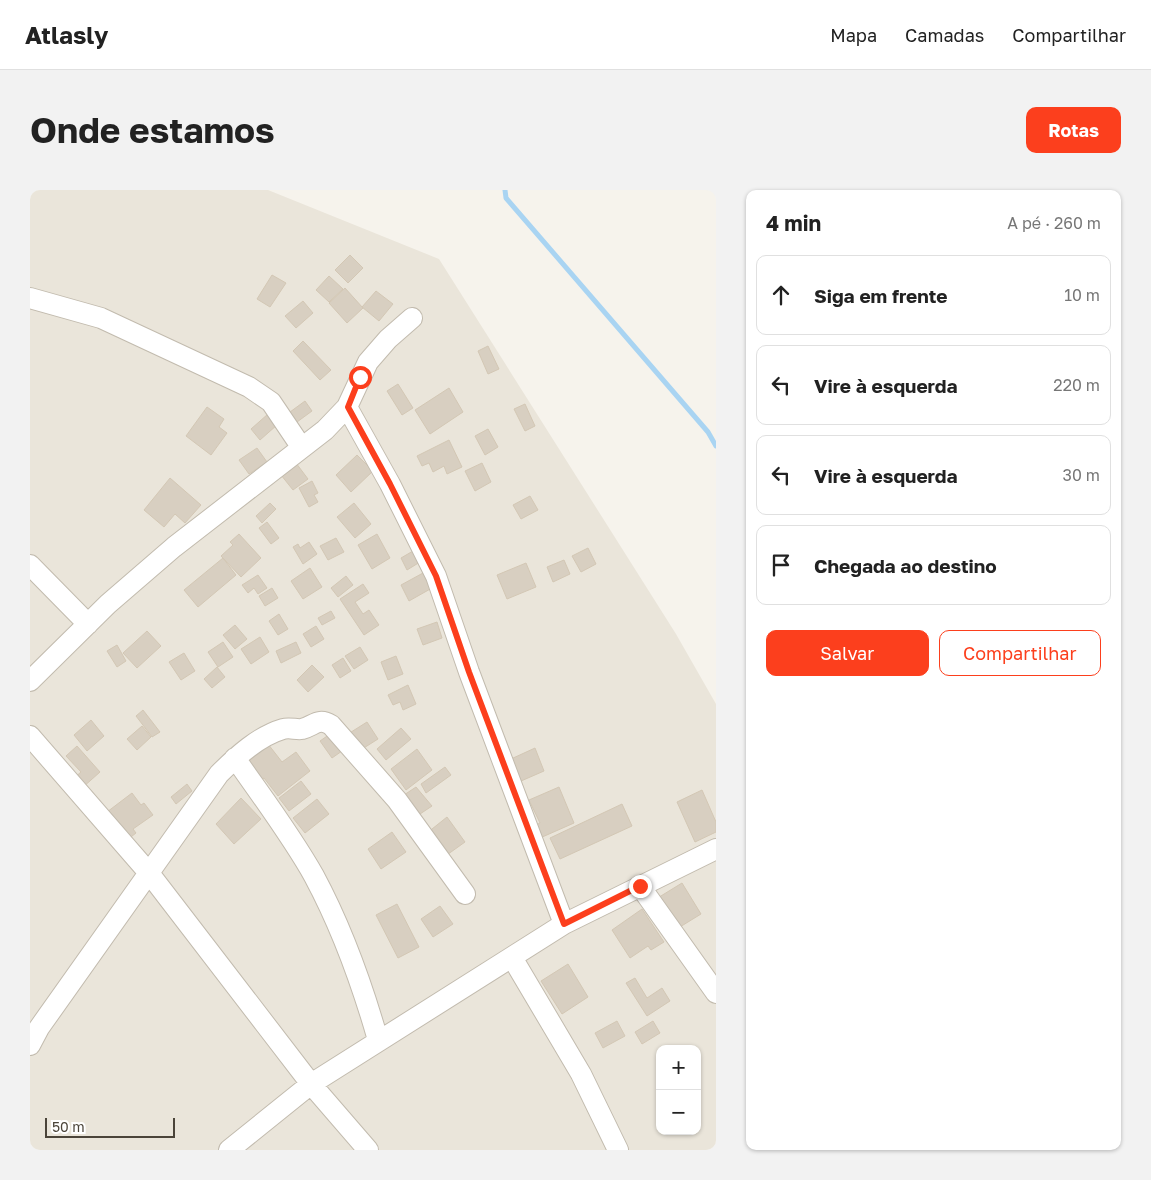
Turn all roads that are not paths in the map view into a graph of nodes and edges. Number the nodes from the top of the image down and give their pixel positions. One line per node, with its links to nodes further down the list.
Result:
1 (30, 298): 4 (street)
2 (412, 318): 3 (street)
3 (348, 407): 4 (street); 14 (street)
4 (302, 448): 6 (street)
5 (30, 565): 6 (street)
6 (88, 624): 7 (street)
7 (30, 681)
8 (30, 736): 11 (street)
9 (235, 758): 11 (street); 13 (street); 17 (street)
10 (716, 849): 12 (street)
11 (149, 873): 18 (street); 19 (street)
12 (640, 886): 14 (street); 16 (street)
13 (464, 894)
14 (564, 924): 15 (street)
15 (513, 959): 17 (street); 22 (street)
16 (716, 994)
17 (378, 1040): 19 (street)
18 (30, 1045)
19 (311, 1084): 20 (street); 21 (street)
20 (228, 1150)
21 (368, 1150)
22 (618, 1150)

